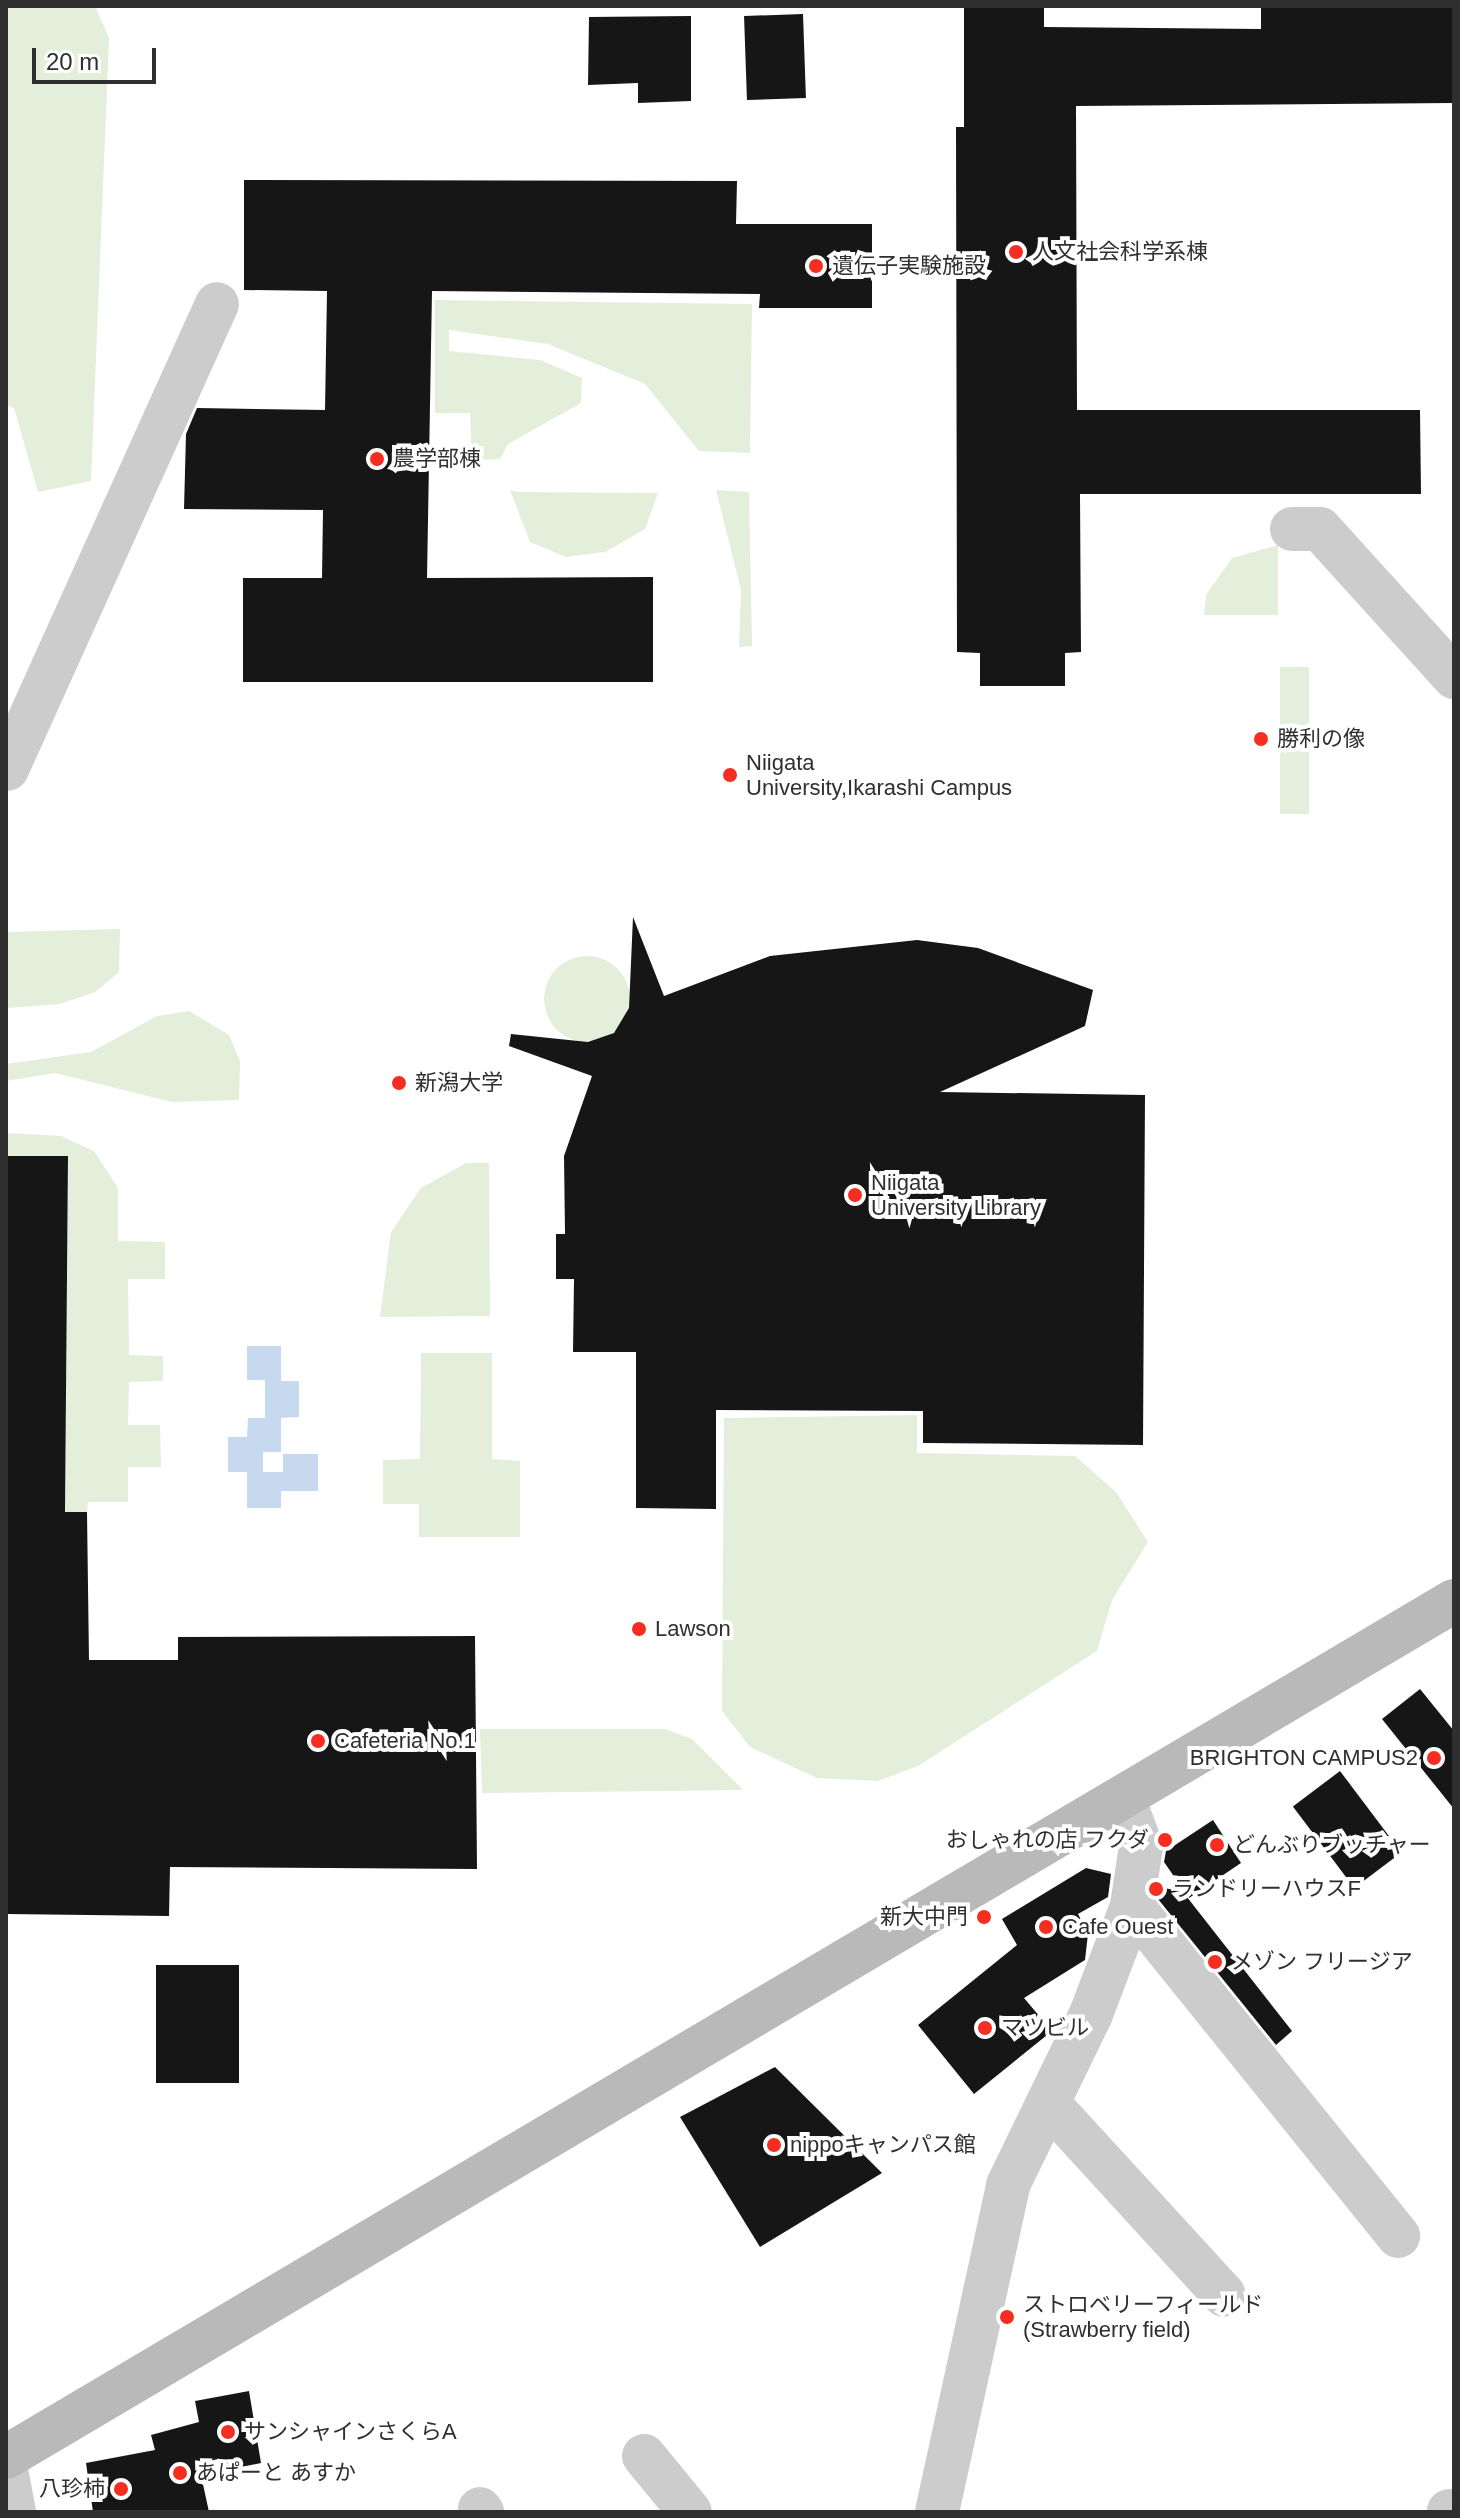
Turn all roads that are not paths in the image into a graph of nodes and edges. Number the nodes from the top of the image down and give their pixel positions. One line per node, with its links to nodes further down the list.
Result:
1 (217, 304): 4 (street)
2 (1292, 529): 3 (street)
3 (1454, 677)
4 (7, 769)
5 (1454, 1601): 6 (street)
6 (1123, 1798): 7 (street); 12 (street)
7 (1132, 1906): 8 (street); 9 (street)
8 (1048, 2103): 10 (street); 16 (street)
9 (1398, 2236)
10 (1224, 2295)
11 (644, 2456): 15 (street)
12 (6, 2457)
13 (6, 2470): 14 (street)
14 (14, 2512)
15 (690, 2512)
16 (937, 2512)

